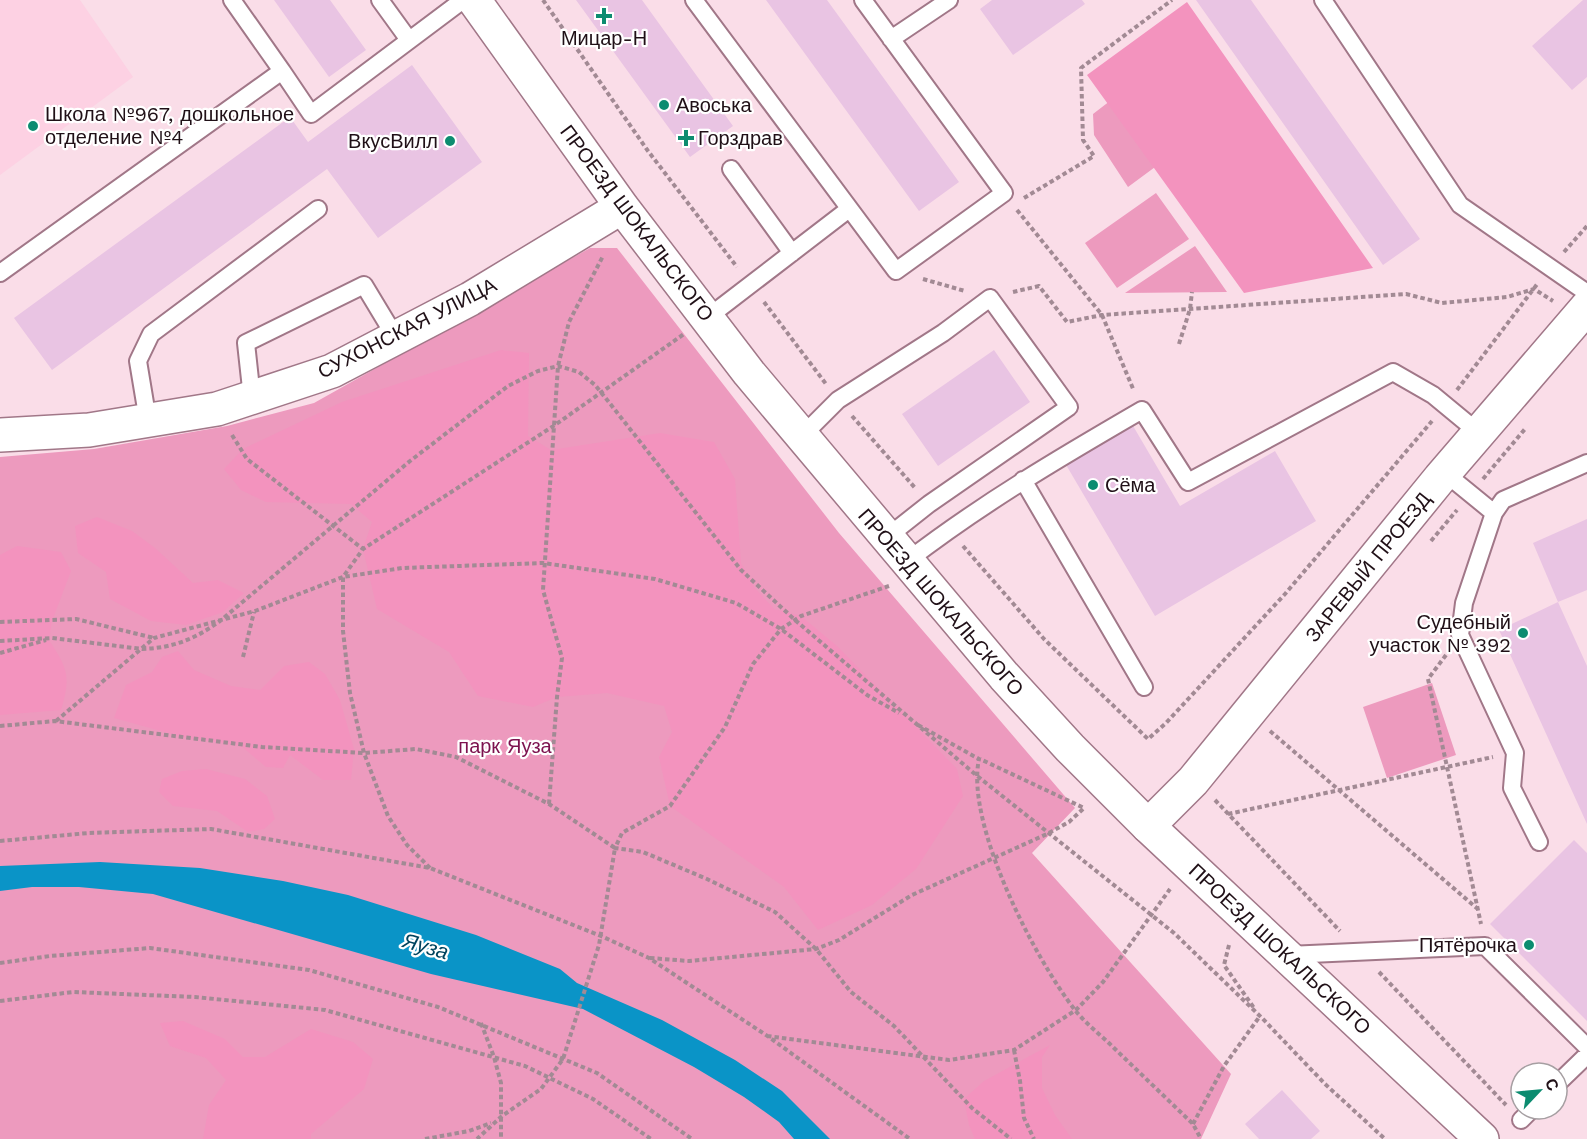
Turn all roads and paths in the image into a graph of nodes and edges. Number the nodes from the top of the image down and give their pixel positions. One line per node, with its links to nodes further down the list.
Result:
1 (232, 0): 12 (lane)
2 (380, 0): 11 (lane)
3 (463, 0): 11 (lane)
4 (474, 0): 15 (street, ПРОЕЗД ШОКАЛЬСКОГО)
5 (694, 0): 16 (lane)
6 (863, 0): 10 (lane)
7 (949, 0): 10 (lane)
8 (1172, 0): 14 (path)
9 (1323, 0): 24 (lane)
10 (891, 39): 14 (lane)
11 (409, 40): 12 (lane)
12 (282, 71): 21 (lane)
13 (731, 169): 19 (lane)
14 (1008, 198): 20 (lane); 28 (path)
15 (622, 207): 29 (street, ПРОЕЗД ШОКАЛЬСКОГО); 30 (street, СУХОНСКАЯ УЛИЦА)
16 (849, 209): 19 (lane); 20 (lane)
17 (318, 210): 36 (lane)
18 (608, 253): 32 (path)
19 (792, 253): 29 (lane)
20 (897, 271): 25 (path)
21 (0, 273)
22 (1534, 289): 27 (path)
23 (1192, 292): 27 (path)
24 (1587, 293)
25 (990, 298): 28 (path); 42 (lane); 51 (lane)
26 (1587, 307): 40 (street, ЗАРЕВЫЙ ПРОЕЗД)
27 (1190, 309): 28 (path); 31 (path)
28 (1102, 315): 35 (path)
29 (698, 324): 33 (path); 42 (street, ПРОЕЗД ШОКАЛЬСКОГО)
30 (396, 338): 34 (street, СУХОНСКАЯ УЛИЦА); 34 (lane)
31 (1179, 344)
32 (558, 366): 33 (path); 38 (path); 48 (path)
33 (601, 392): 38 (path); 55 (path)
34 (252, 398): 36 (street, СУХОНСКАЯ УЛИЦА)
35 (1143, 410): 40 (lane); 45 (lane)
36 (148, 421): 41 (street, СУХОНСКАЯ УЛИЦА)
37 (1529, 424): 46 (path)
38 (555, 425): 50 (path); 52 (path)
39 (227, 426): 48 (path)
40 (1479, 433): 44 (street, ЗАРЕВЫЙ ПРОЕЗД)
41 (0, 435)
42 (801, 437): 51 (street, ПРОЕЗД ШОКАЛЬСКОГО)
43 (1587, 463): 47 (lane)
44 (1445, 473): 46 (lane); 82 (street, ЗАРЕВЫЙ ПРОЕЗД)
45 (1023, 480): 51 (lane); 66 (lane)
46 (1471, 494): 47 (lane); 49 (path)
47 (1494, 513): 59 (lane)
48 (334, 526): 50 (path); 56 (path)
49 (1426, 547)
50 (363, 549): 53 (path)
51 (895, 561): 55 (path); 82 (street, ПРОЕЗД ШОКАЛЬСКОГО)
52 (543, 563): 53 (path); 58 (path); 80 (path)
53 (343, 577): 54 (path); 73 (path)
54 (255, 611): 56 (path); 65 (path)
55 (795, 620): 58 (path); 67 (path)
56 (220, 621): 61 (path); 63 (path)
57 (0, 622): 61 (path)
58 (781, 629): 67 (path); 86 (path)
59 (1460, 635): 74 (lane); 76 (path)
60 (52, 638): 62 (path); 63 (path); 64 (path)
61 (154, 638): 63 (path)
62 (0, 640)
63 (142, 649): 68 (path)
64 (0, 653)
65 (243, 657)
66 (1144, 687)
67 (909, 719): 75 (path); 77 (path)
68 (55, 721): 70 (path); 73 (path)
69 (1277, 723): 71 (path)
70 (0, 726)
71 (1270, 731): 72 (path); 78 (path)
72 (1263, 739)
73 (364, 753): 80 (path); 88 (path)
74 (1515, 753): 76 (path); 85 (lane)
75 (980, 759): 77 (path); 83 (path)
76 (1449, 767): 78 (path); 90 (path)
77 (976, 775): 83 (path); 87 (path)
78 (1340, 791): 81 (path); 90 (path)
79 (1213, 798): 81 (path)
80 (549, 804): 86 (path)
81 (1228, 814): 96 (path)
82 (1149, 826): 97 (street, ПРОЕЗД ШОКАЛЬСКОГО)
83 (1047, 834): 87 (path); 91 (path)
84 (0, 841): 88 (path)
85 (1539, 842)
86 (615, 848): 92 (path); 95 (path)
87 (994, 858): 95 (path); 101 (path)
88 (430, 868): 92 (path)
89 (1170, 889): 91 (path)
90 (1479, 910): 94 (path)
91 (1152, 914): 101 (path); 102 (path)
92 (601, 936): 98 (path); 109 (path)
93 (1229, 945): 102 (path)
94 (1485, 946): 96 (lane); 108 (lane)
95 (816, 949): 98 (path); 106 (path)
96 (1360, 953): 97 (lane); 112 (path)
97 (1287, 956): 126 (street, ПРОЕЗД ШОКАЛЬСКОГО)
98 (649, 958): 104 (path)
99 (0, 963): 103 (path)
100 (0, 1001): 107 (path)
101 (1076, 1011): 105 (path); 115 (path)
102 (1261, 1017): 115 (path); 125 (path)
103 (481, 1023): 107 (path); 109 (path)
104 (766, 1035): 106 (path); 121 (path)
105 (1014, 1050): 106 (path); 123 (path)
106 (922, 1055): 122 (path)
107 (494, 1057): 111 (path); 113 (path)
108 (1585, 1058): 110 (lane)
109 (563, 1059): 111 (path); 120 (path)
110 (1569, 1073)
111 (549, 1078): 113 (path); 119 (path)
112 (1509, 1098)
113 (502, 1116): 114 (path); 118 (path)
114 (494, 1122): 116 (path); 117 (path)
115 (1193, 1124): 124 (path)
116 (425, 1139)
117 (477, 1139)
118 (501, 1139)
119 (651, 1139)
120 (692, 1139)
121 (910, 1139)
122 (1011, 1139)
123 (1034, 1139)
124 (1201, 1139)
125 (1385, 1139)
126 (1482, 1139)

